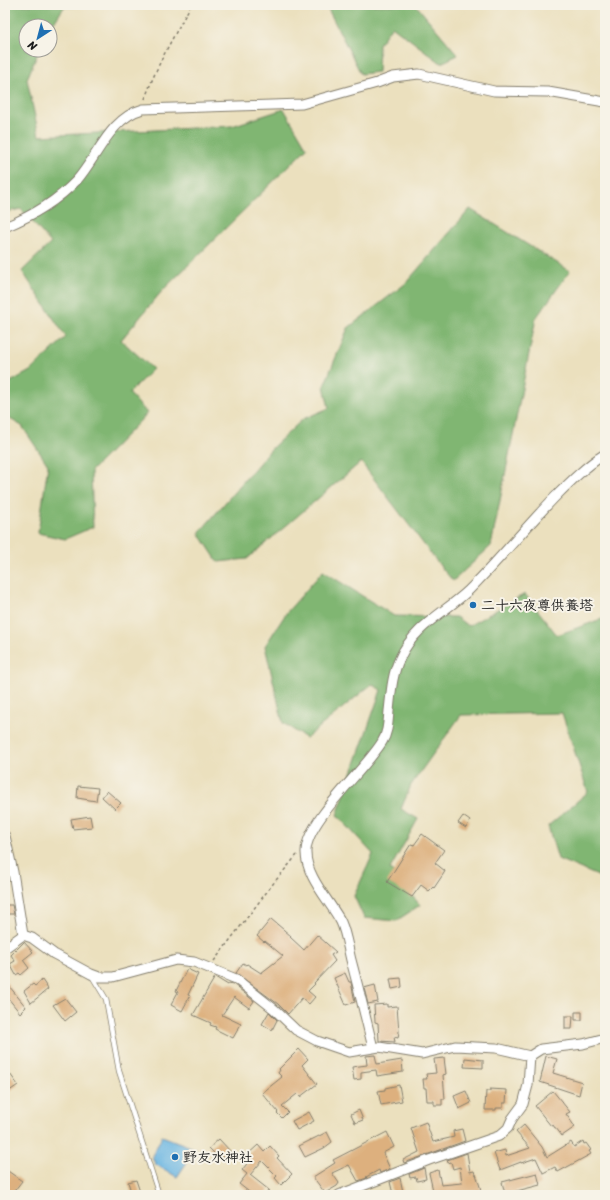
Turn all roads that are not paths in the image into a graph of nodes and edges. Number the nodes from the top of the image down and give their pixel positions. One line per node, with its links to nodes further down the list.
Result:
1 (605, 102): 2 (street)
2 (5, 227)
3 (605, 454): 9 (street)
4 (5, 836): 5 (street)
5 (23, 935): 6 (street); 7 (street)
6 (5, 948)
7 (91, 974): 9 (street); 11 (lane)
8 (605, 1038): 10 (street)
9 (374, 1048): 10 (street)
10 (530, 1056): 12 (street)
11 (159, 1195)
12 (339, 1195)

